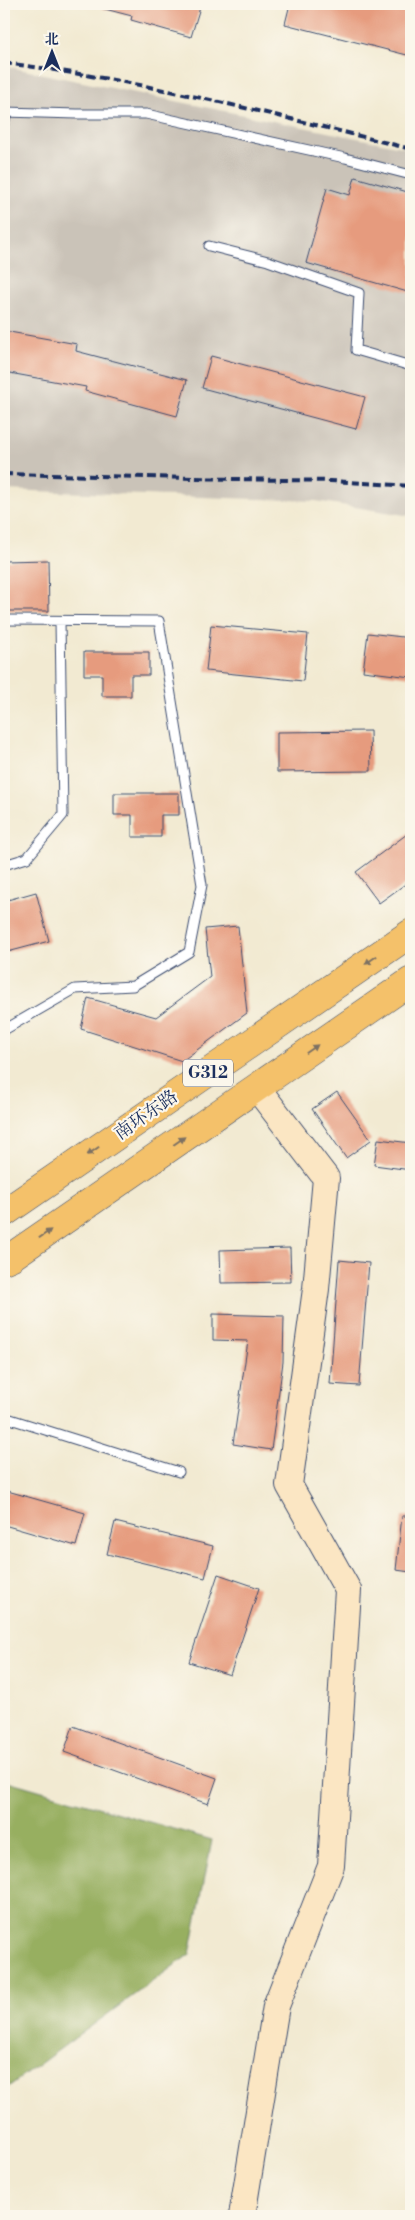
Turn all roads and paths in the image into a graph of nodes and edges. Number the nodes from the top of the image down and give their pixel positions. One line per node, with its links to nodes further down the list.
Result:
1 (5, 112): 2 (lane); 3 (lane)
2 (4, 123)
3 (411, 175)
4 (209, 246): 5 (lane)
5 (411, 366)
6 (4, 620): 7 (lane)
7 (60, 621): 8 (lane); 11 (lane)
8 (4, 865)
9 (411, 932): 13 (highway, 南环东路 / G312, one-way to 13)
10 (411, 981): 12 (highway, G312, one-way to 10)
11 (4, 1030)
12 (257, 1088): 14 (highway, G312, one-way to 12); 17 (street)
13 (4, 1213)
14 (4, 1260)
15 (4, 1417): 16 (lane)
16 (179, 1472)
17 (242, 2216)

